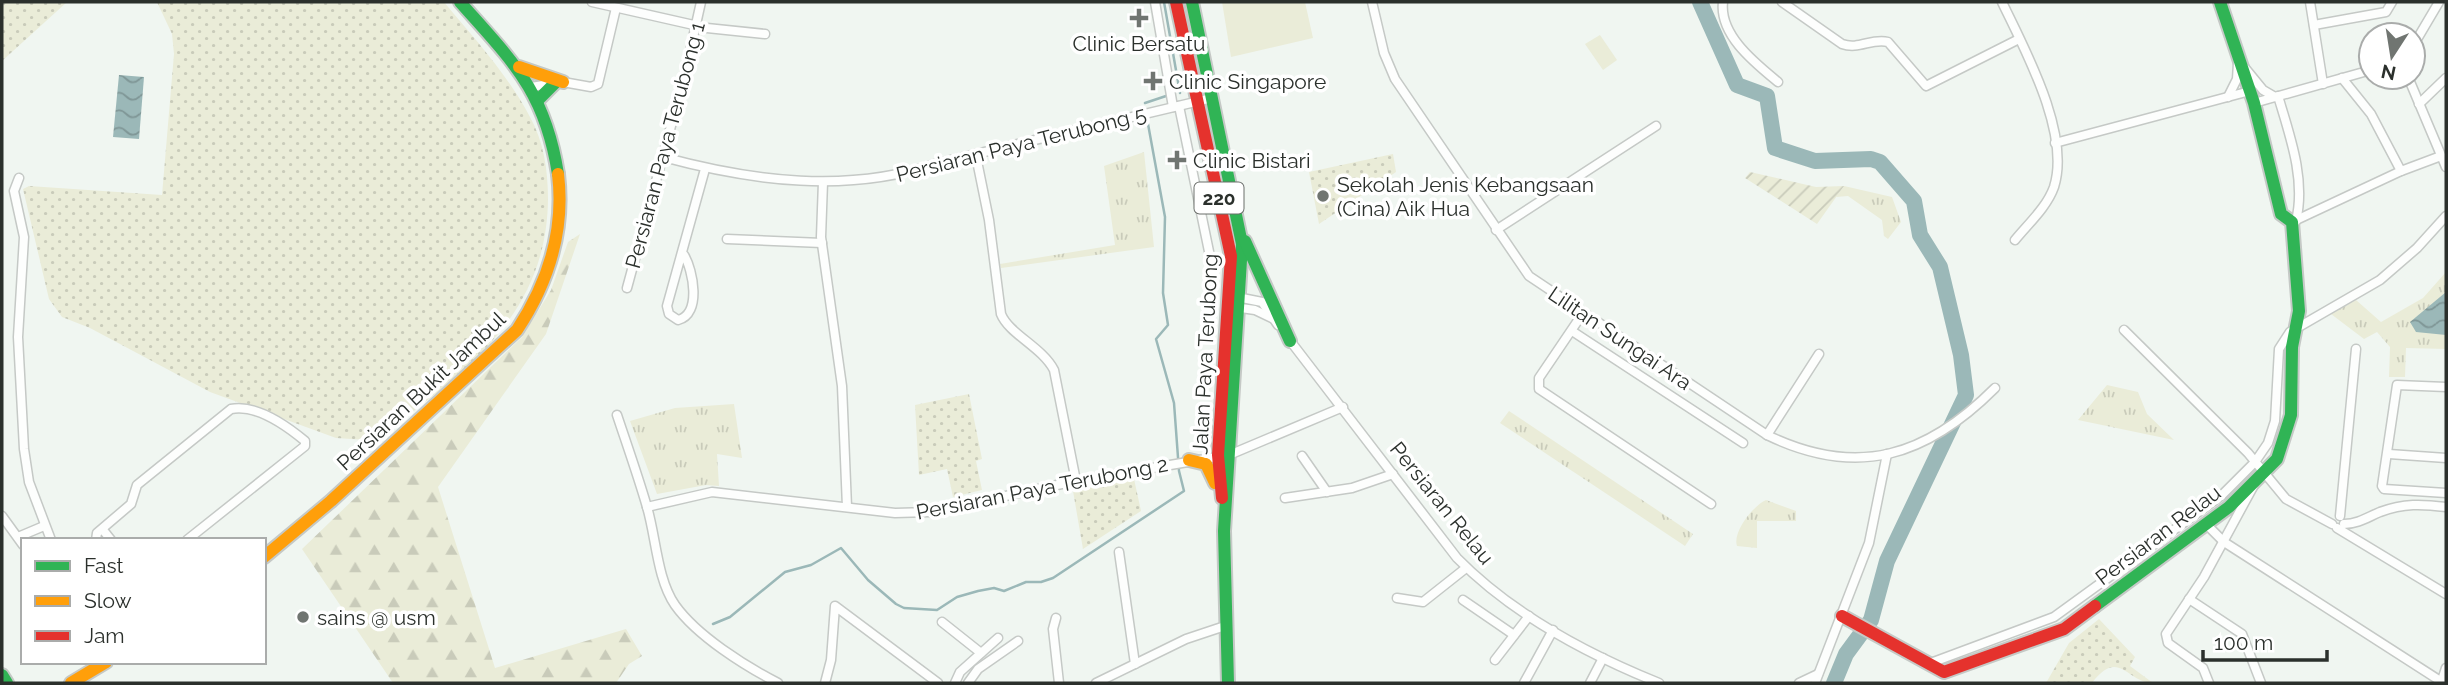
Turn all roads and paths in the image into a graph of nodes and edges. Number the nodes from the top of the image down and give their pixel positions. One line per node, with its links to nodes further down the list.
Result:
1 (460, 2): 22 (street, Persiaran Bukit Jambul)
2 (592, 2): 15 (street)
3 (701, 2): 18 (street, Persiaran Paya Terubong 1)
4 (1154, 2): 38 (street)
5 (1176, 2): 36 (street, Jalan Paya Terubong / 220)
6 (1192, 2): 34 (street, Jalan Paya Terubong / 220)
7 (1372, 2): 52 (street, Lilitan Sungai Ara)
8 (1723, 2): 27 (street)
9 (1782, 2): 20 (street)
10 (2002, 2): 20 (street)
11 (2220, 2): 21 (street, Persiaran Relau)
12 (2310, 2): 17 (street)
13 (2392, 2): 17 (street)
14 (2439, 2): 16 (street)
15 (616, 8): 18 (street); 26 (street)
16 (2427, 22)
17 (2314, 25): 28 (street)
18 (697, 26): 19 (street); 43 (street, Persiaran Paya Terubong 1)
19 (765, 34)
20 (2019, 39): 40 (street)
21 (2240, 58): 31 (street); 32 (street, Persiaran Relau); 33 (street)
22 (513, 63): 26 (street); 29 (street, Persiaran Bukit Jambul)
23 (2357, 74): 24 (street)
24 (2342, 78): 28 (street); 46 (street)
25 (2446, 78): 37 (street)
26 (559, 82): 29 (street); 35 (street)
27 (1778, 82)
28 (2323, 84): 33 (street)
29 (531, 86): 35 (street, Persiaran Bukit Jambul)
30 (2413, 91): 37 (street)
31 (2228, 97): 32 (street); 40 (street)
32 (2252, 97): 33 (street); 51 (street, Persiaran Relau)
33 (2277, 97): 51 (street)
34 (1212, 98): 36 (street, Persiaran Paya Terubong 5); 50 (street, Jalan Paya Terubong / 220)
35 (538, 100): 104 (street, Persiaran Bukit Jambul)
36 (1197, 101): 38 (street, Persiaran Paya Terubong 5); 59 (street, Jalan Paya Terubong / 220)
37 (2419, 104): 42 (street)
38 (1176, 106): 41 (street, Persiaran Paya Terubong 5); 57 (street)
39 (1656, 126): 52 (street)
40 (2056, 143): 54 (street)
41 (976, 156): 48 (street, Persiaran Paya Terubong 5); 82 (street)
42 (2441, 156): 44 (street); 46 (street)
43 (663, 157): 45 (street, Persiaran Paya Terubong 5); 58 (street, Persiaran Paya Terubong 1)
44 (2446, 167)
45 (705, 169): 48 (street, Persiaran Paya Terubong 5); 56 (street)
46 (2401, 171): 51 (street)
47 (19, 178): 94 (street)
48 (823, 182): 55 (street)
49 (2446, 216): 61 (street)
50 (1238, 221): 59 (street, Jalan Paya Terubong / 220); 64 (street)
51 (2294, 221): 61 (street, Persiaran Relau)
52 (1496, 230): 60 (street, Lilitan Sungai Ara)
53 (727, 239): 55 (street)
54 (2015, 240)
55 (822, 243): 88 (street)
56 (684, 255): 56 (street)
57 (1212, 266)
58 (627, 288)
59 (1232, 302): 64 (street, Persiaran Relau); 75 (street, Jalan Paya Terubong / 220)
60 (1583, 313): 63 (street); 71 (street, Lilitan Sungai Ara)
61 (2296, 326): 79 (street, Persiaran Relau); 81 (street, Persiaran Relau)
62 (2124, 330): 79 (street)
63 (1572, 331): 72 (street, Lilitan Sungai Ara); 87 (street)
64 (1290, 341): 69 (street, Persiaran Relau)
65 (2356, 349): 92 (street)
66 (1819, 354): 71 (street)
67 (2446, 387): 74 (street)
68 (1995, 388): 73 (street, Lilitan Sungai Ara)
69 (1343, 407): 75 (street, Persiaran Paya Terubong 2); 80 (street, Persiaran Relau)
70 (617, 415): 90 (street)
71 (1767, 435): 73 (street, Lilitan Sungai Ara)
72 (1743, 443)
73 (1886, 454): 111 (street)
74 (2389, 454): 77 (street); 84 (street)
75 (1224, 455): 78 (street, Persiaran Paya Terubong 2); 85 (street, Jalan Paya Terubong / 220)
76 (1302, 456): 83 (street)
77 (2446, 458)
78 (1187, 461): 82 (street, Persiaran Paya Terubong 2); 85 (street)
79 (2255, 462): 81 (street); 123 (street, Persiaran Relau)
80 (1392, 474): 83 (street); 105 (street, Persiaran Relau)
81 (2259, 478): 92 (street); 93 (street, Persiaran Relau); 102 (street)
82 (1076, 481): 88 (street, Persiaran Paya Terubong 2)
83 (1327, 492): 86 (street)
84 (2446, 493)
85 (1222, 498): 114 (street, Jalan Paya Terubong / 220)
86 (1286, 498)
87 (1711, 504)
88 (847, 507): 90 (street, Persiaran Paya Terubong 2)
89 (2446, 507): 92 (street)
90 (647, 508): 132 (street)
91 (2, 516): 96 (street)
92 (2338, 523): 106 (street)
93 (2206, 524): 102 (street); 123 (street, Persiaran Relau)
94 (44, 526): 96 (street); 97 (street)
95 (103, 530): 98 (street); 99 (street); 100 (street)
96 (18, 537): 101 (street)
97 (48, 538)
98 (96, 538)
99 (109, 538)
100 (190, 538)
101 (21, 542)
102 (2224, 542): 108 (street); 129 (street)
103 (1119, 552): 122 (street)
104 (266, 555)
105 (1466, 568): 107 (street); 110 (street, Persiaran Relau)
106 (2446, 593)
107 (1397, 598)
108 (2189, 599): 146 (street); 147 (street)
109 (1462, 600): 116 (street)
110 (1529, 616): 115 (street, Persiaran Relau); 116 (street)
111 (1842, 616): 123 (street, Persiaran Relau); 127 (street)
112 (1056, 618): 137 (street)
113 (942, 622): 119 (street)
114 (1225, 626): 122 (street); 139 (street, Jalan Paya Terubong / 220)
115 (1553, 630): 120 (street, Persiaran Relau); 140 (street)
116 (1514, 635): 121 (street)
117 (998, 638): 119 (street)
118 (1018, 641): 136 (street)
119 (981, 653): 135 (street)
120 (1603, 658): 126 (street, Persiaran Relau); 141 (street)
121 (1495, 660)
122 (1135, 664): 138 (street)
123 (1927, 664)
124 (99, 665): 131 (street)
125 (2446, 668): 129 (street)
126 (1634, 673): 142 (street); 143 (street, Persiaran Relau)
127 (1819, 673): 144 (street); 145 (street)
128 (2, 675): 130 (street)
129 (2442, 682)
130 (8, 683)
131 (71, 683)
132 (778, 683)
133 (825, 683): 134 (street)
134 (938, 683)
135 (955, 683)
136 (968, 683)
137 (1059, 683)
138 (1096, 683)
139 (1228, 683)
140 (1524, 683)
141 (1590, 683)
142 (1629, 683)
143 (1658, 683)
144 (1799, 683)
145 (1815, 683)
146 (2209, 683)
147 (2262, 683)

